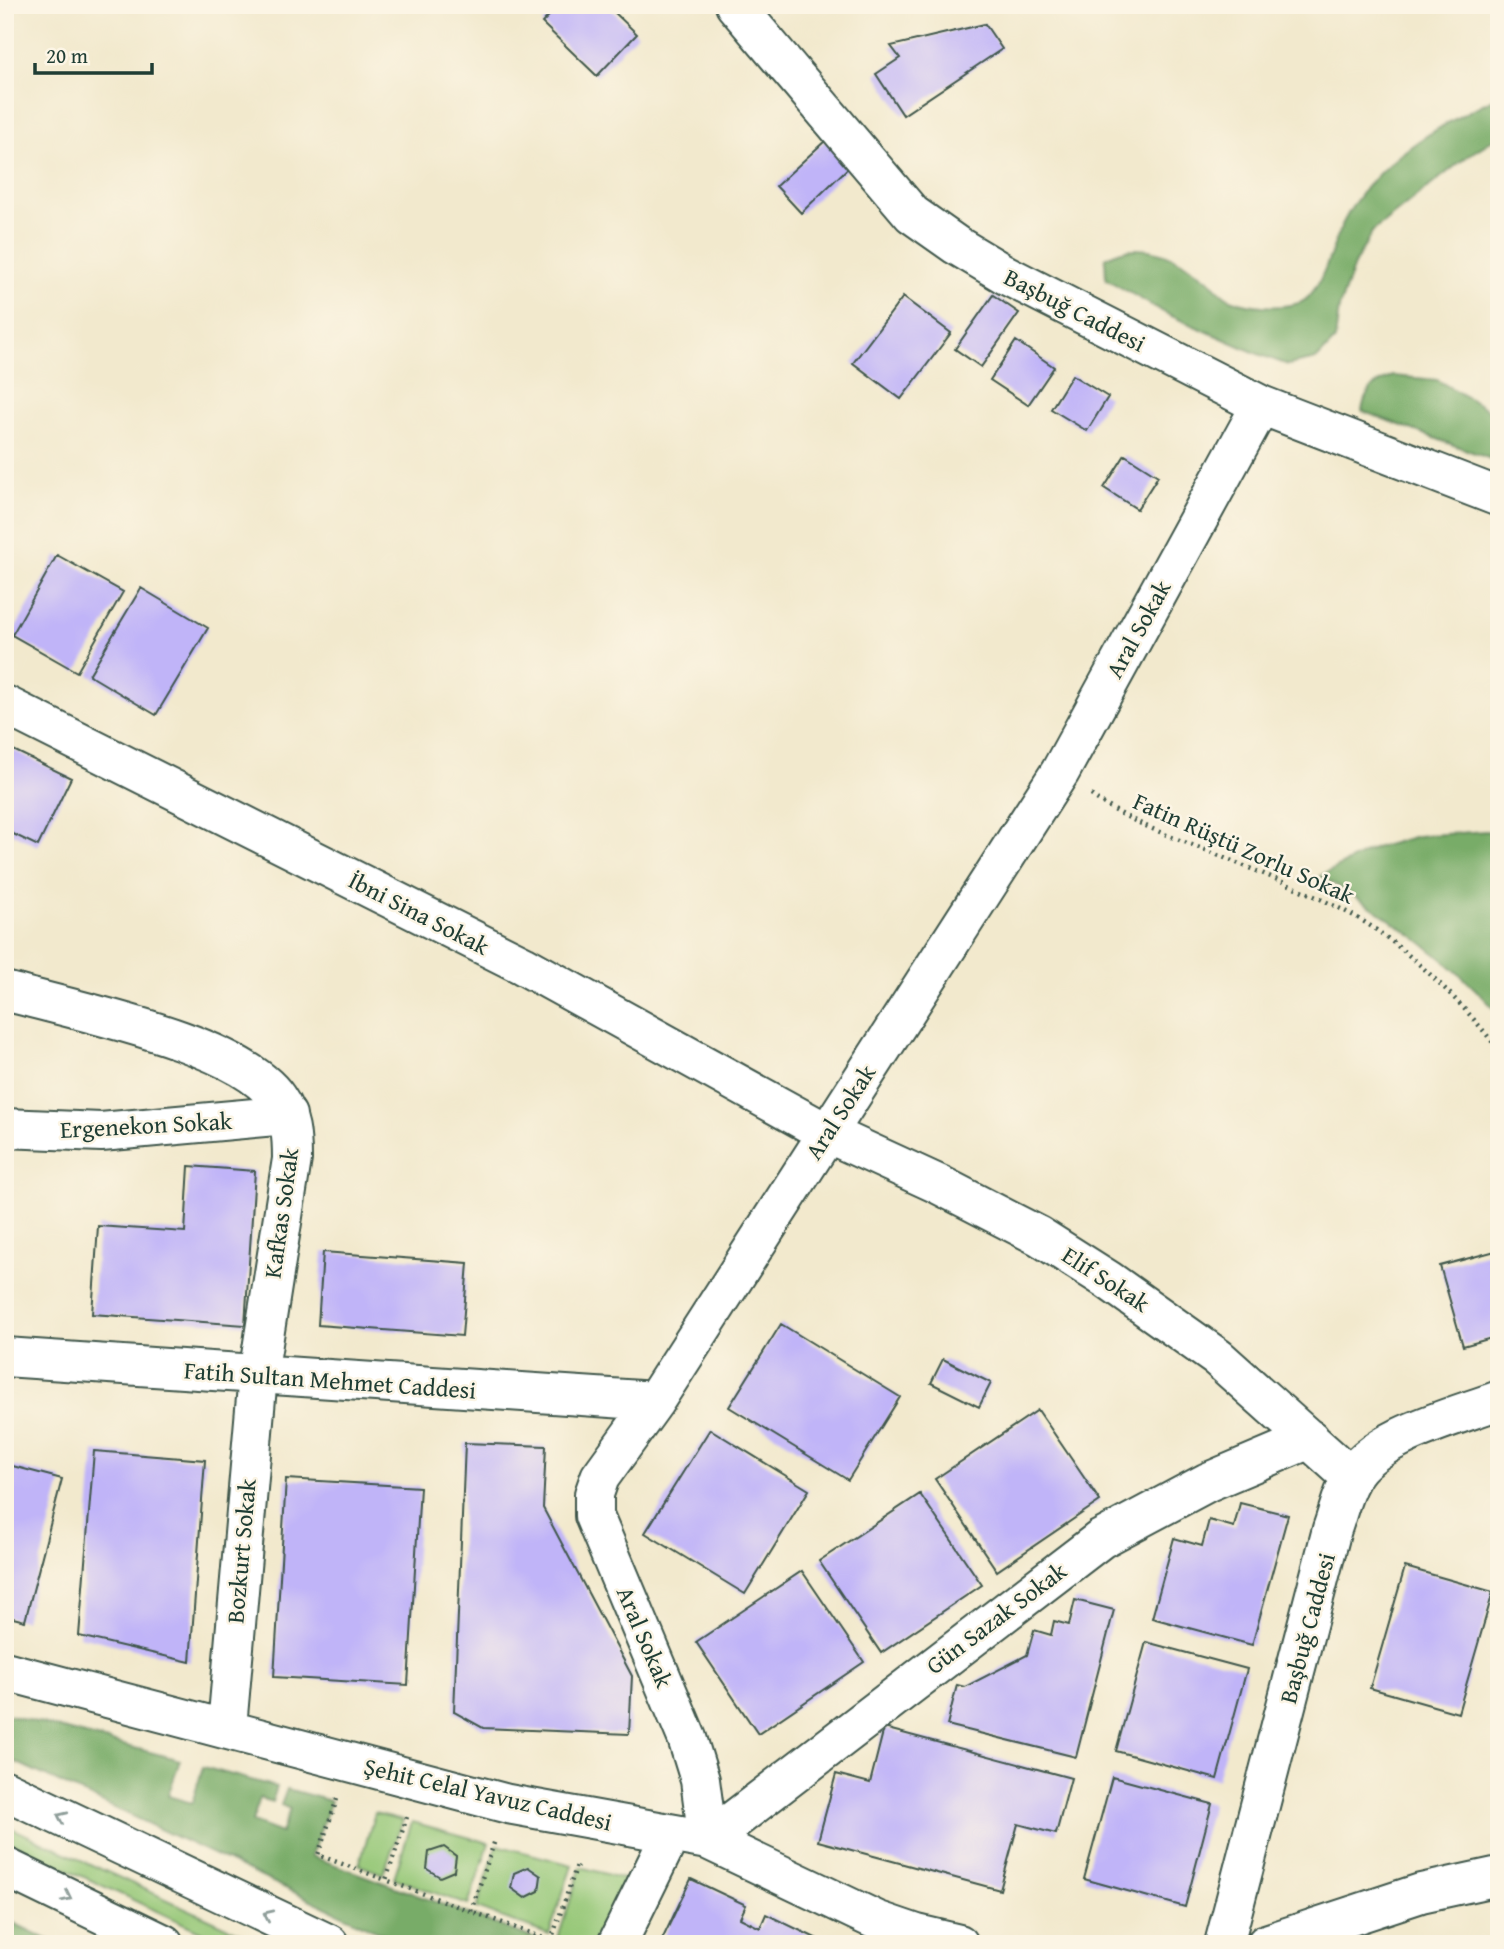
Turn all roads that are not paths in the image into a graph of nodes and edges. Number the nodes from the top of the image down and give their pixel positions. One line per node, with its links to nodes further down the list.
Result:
1 (735, 5): 2 (street, Başbuğ Caddesi)
2 (1261, 405): 3 (street, Başbuğ Caddesi); 8 (street, Aral Sokak)
3 (1499, 497)
4 (5, 705): 8 (street, İbni Sina Sokak)
5 (5, 991): 6 (street, Kafkas Sokak)
6 (287, 1115): 7 (street, Ergenekon Sokak); 10 (street, Kafkas Sokak)
7 (5, 1128)
8 (827, 1133): 12 (street, Aral Sokak); 13 (street, Elif Sokak)
9 (5, 1357): 10 (street, Fatih Sultan Mehmet Caddesi)
10 (258, 1376): 12 (street, Fatih Sultan Mehmet Caddesi); 16 (street, Bozkurt Sokak)
11 (1499, 1400): 14 (street, Başbuğ Caddesi)
12 (655, 1401): 19 (street, Aral Sokak)
13 (1310, 1439): 14 (street, Elif Sokak); 19 (street, Gün Sazak Sokak)
14 (1351, 1477): 26 (street, Başbuğ Caddesi)
15 (5, 1671): 16 (street, Şehit Celal Yavuz Caddesi)
16 (227, 1727): 18 (street, Şehit Celal Yavuz Caddesi)
17 (5, 1790): 23 (street, one-way to 17)
18 (671, 1833): 19 (street, Şehit Celal Yavuz Caddesi); 24 (street)
19 (709, 1840): 25 (street, Şehit Celal Yavuz Caddesi)
20 (5, 1867): 22 (street, one-way to 22)
21 (1499, 1876): 27 (street)
22 (164, 1944)
23 (329, 1944)
24 (617, 1944)
25 (959, 1944)
26 (1224, 1944)
27 (1266, 1944)

